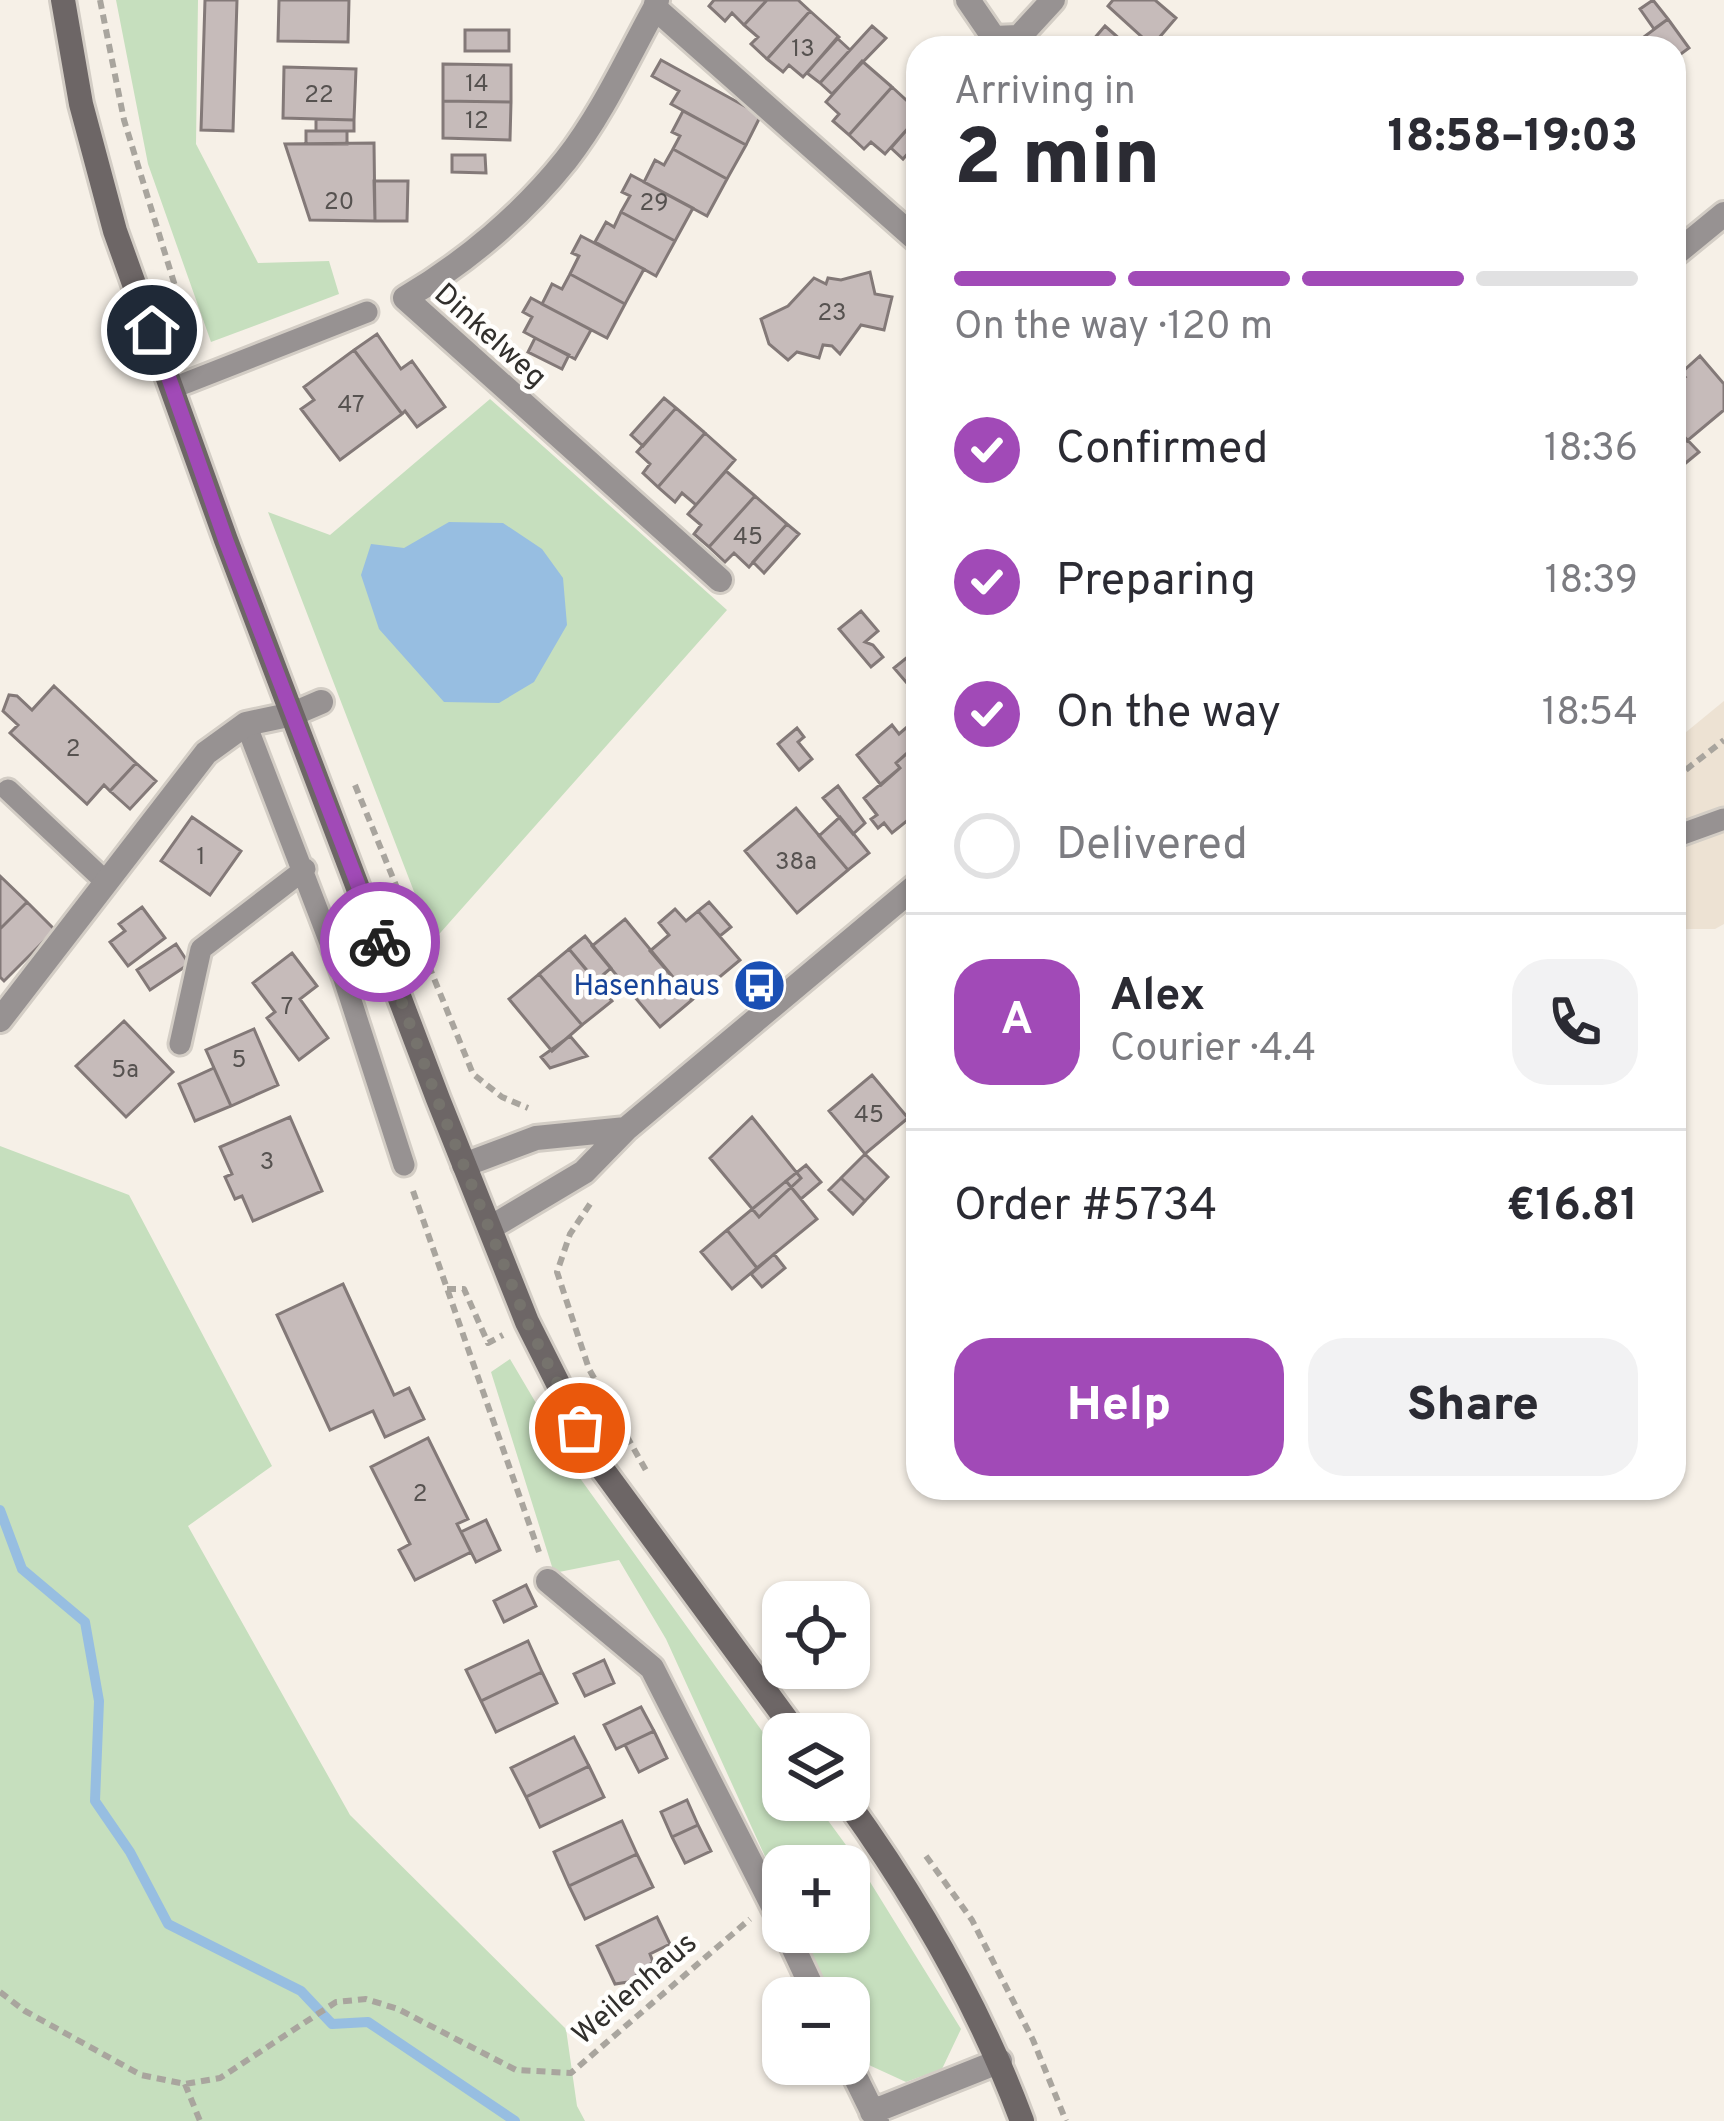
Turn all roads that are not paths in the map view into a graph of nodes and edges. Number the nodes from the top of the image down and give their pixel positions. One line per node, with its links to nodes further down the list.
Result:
1 (63, 0): 11 (main road)
2 (968, 0): 5 (street)
3 (1053, 0): 6 (street)
4 (656, 4): 8 (street, Dinkelweg); 12 (street, Dinkelweg)
5 (993, 36)
6 (1020, 36)
7 (1724, 214): 9 (street)
8 (906, 230)
9 (1686, 245)
10 (367, 312): 11 (lane)
11 (172, 388): 14 (main road)
12 (720, 580)
13 (321, 701): 14 (street)
14 (293, 714): 15 (street); 26 (main road)
15 (246, 724): 19 (lane); 20 (street)
16 (8, 790): 20 (lane)
17 (1724, 819): 18 (lane)
18 (1686, 833)
19 (304, 868): 23 (lane); 25 (lane)
20 (106, 882): 22 (street)
21 (906, 894): 24 (street)
22 (0, 1020)
23 (180, 1044)
24 (626, 1129): 26 (street); 27 (street)
25 (404, 1165)
26 (464, 1166): 27 (main road)
27 (490, 1228): 29 (main road)
28 (548, 1581): 31 (street)
29 (782, 1713)
30 (861, 1821): 32 (main road)
31 (762, 1884)
32 (1000, 2061): 34 (street); 35 (main road)
33 (860, 2085): 34 (street)
34 (875, 2116)
35 (1022, 2121)

